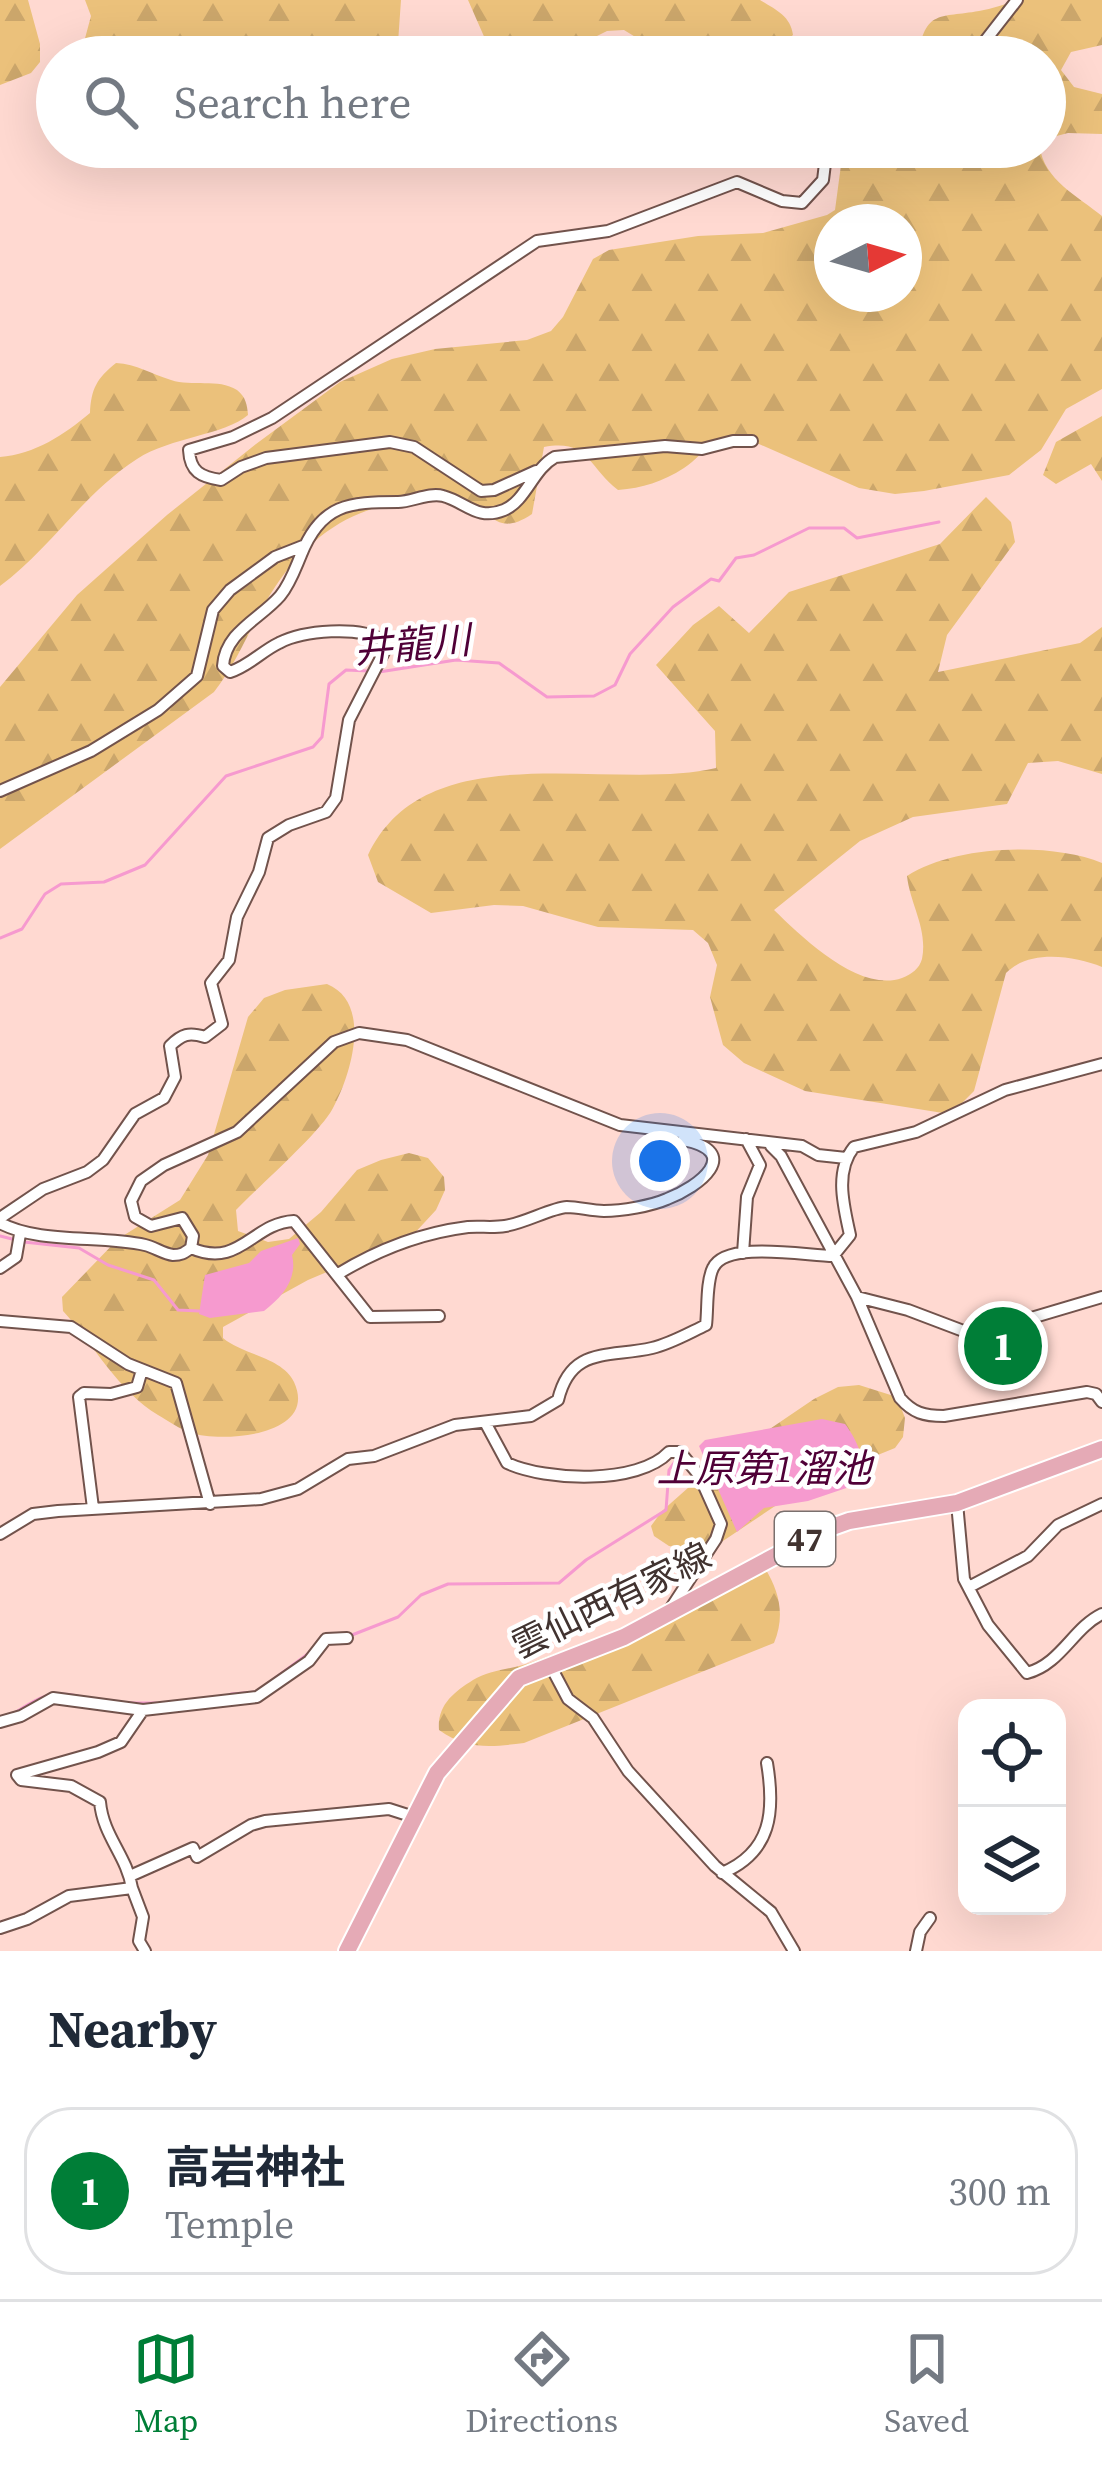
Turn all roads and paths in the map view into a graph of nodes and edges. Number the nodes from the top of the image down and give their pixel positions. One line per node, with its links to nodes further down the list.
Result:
1 (1017, 0): 2 (street)
2 (988, 36)
3 (824, 168): 5 (street)
4 (752, 441): 5 (street)
5 (538, 470): 6 (street)
6 (305, 544): 7 (street); 13 (street)
7 (0, 791)
8 (1102, 1064): 12 (street)
9 (676, 1134): 10 (street); 15 (street); 19 (street)
10 (746, 1139): 11 (street); 16 (street)
11 (769, 1144): 12 (street); 17 (street)
12 (846, 1158): 17 (street)
13 (0, 1221): 14 (street)
14 (20, 1234): 15 (street); 18 (street)
15 (191, 1248): 19 (street)
16 (743, 1253): 17 (street); 26 (street)
17 (833, 1256): 21 (street)
18 (0, 1268)
19 (338, 1274): 22 (street)
20 (1102, 1297): 21 (street)
21 (857, 1298): 25 (street)
22 (440, 1316)
23 (0, 1321): 24 (street)
24 (142, 1370): 29 (street); 31 (street)
25 (1102, 1402)
26 (486, 1424): 29 (street); 35 (street)
27 (1102, 1449): 28 (main road, 雲仙西有家線 / 47)
28 (957, 1503): 33 (street); 35 (main road, 雲仙西有家線 / 47)
29 (210, 1504): 31 (street)
30 (1102, 1504): 33 (street)
31 (93, 1508): 32 (street)
32 (0, 1534)
33 (969, 1588): 34 (street)
34 (1102, 1614)
35 (667, 1615): 37 (main road, 雲仙西有家線 / 47)
36 (347, 1638): 38 (street)
37 (550, 1664): 41 (main road, 雲仙西有家線 / 47); 42 (street)
38 (143, 1710): 39 (street); 43 (street)
39 (0, 1722)
40 (767, 1763): 42 (street)
41 (414, 1817): 43 (street); 47 (main road, 雲仙西有家線 / 47)
42 (722, 1873): 48 (street)
43 (131, 1882): 45 (street); 46 (street)
44 (930, 1918): 49 (street)
45 (0, 1928)
46 (145, 1951)
47 (347, 1951)
48 (794, 1951)
49 (916, 1951)

